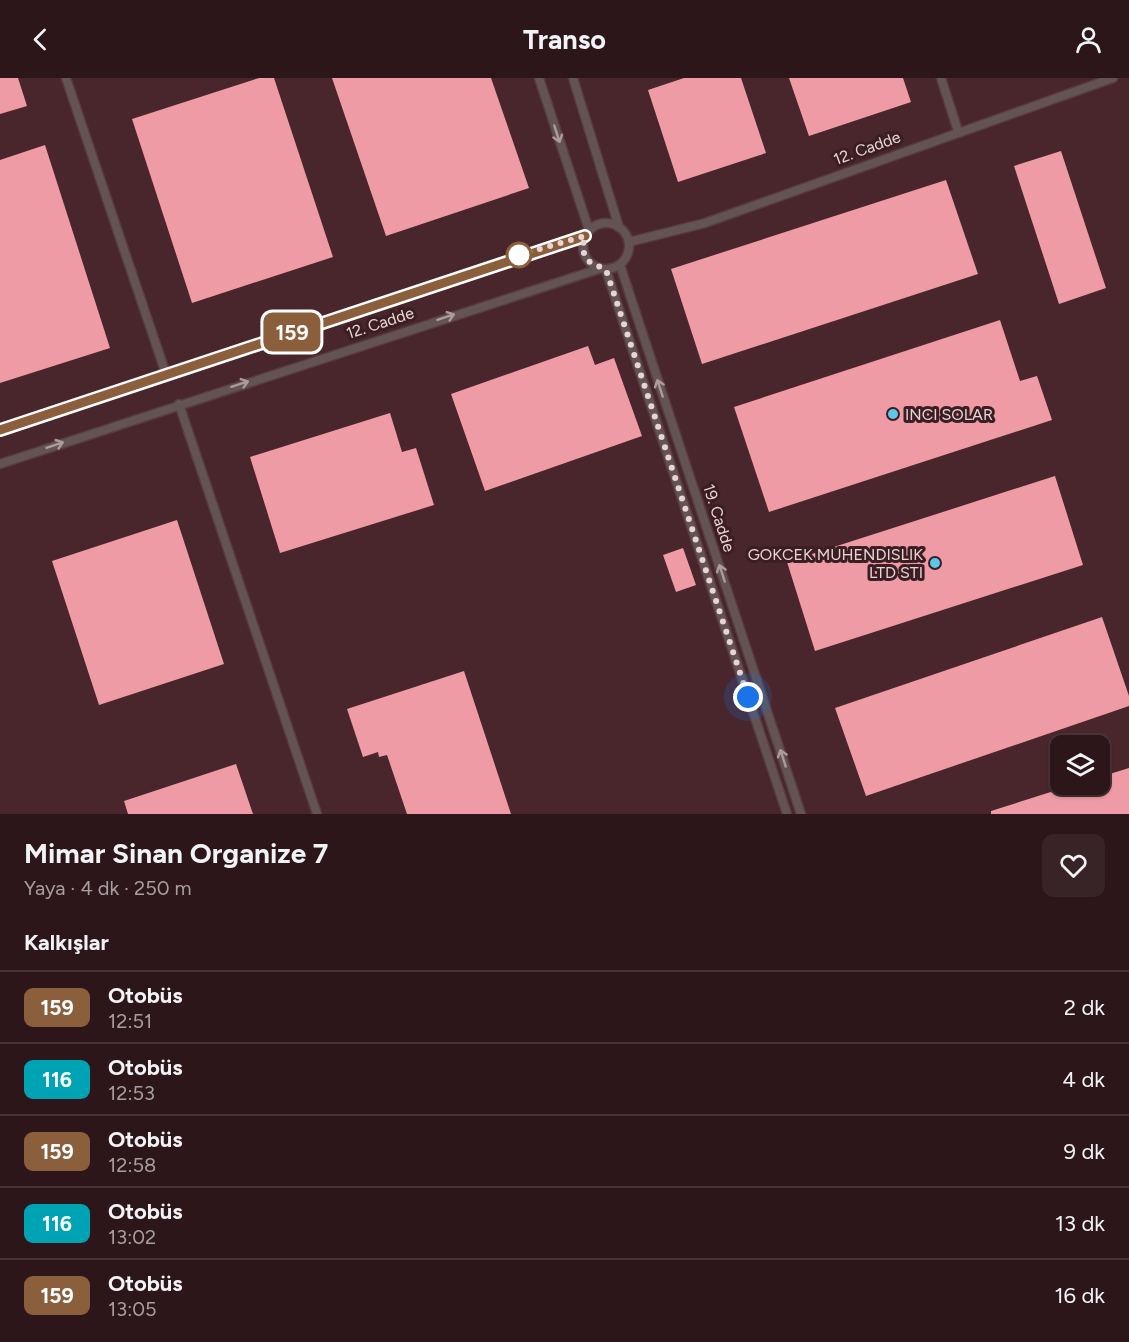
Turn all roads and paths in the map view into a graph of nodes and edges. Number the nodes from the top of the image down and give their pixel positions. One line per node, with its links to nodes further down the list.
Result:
1 (66, 78): 12 (lane)
2 (539, 78): 8 (lane, one-way to 8)
3 (573, 78): 7 (lane)
4 (941, 78): 6 (lane)
5 (1113, 78): 6 (lane, 12. Cadde)
6 (958, 131): 9 (lane, 12. Cadde)
7 (619, 227): 8 (lane); 9 (lane)
8 (587, 233): 11 (lane); 12 (lane, 12. Cadde)
9 (629, 242): 10 (lane)
10 (620, 265): 11 (lane); 18 (lane, 19. Cadde, one-way to 10)
11 (603, 269): 13 (lane, 12. Cadde, one-way to 11); 17 (lane, 19. Cadde)
12 (166, 374): 14 (lane, 12. Cadde)
13 (179, 404): 15 (lane, 12. Cadde, one-way to 13); 16 (lane)
14 (0, 430)
15 (0, 464)
16 (317, 814)
17 (787, 814)
18 (801, 814)

